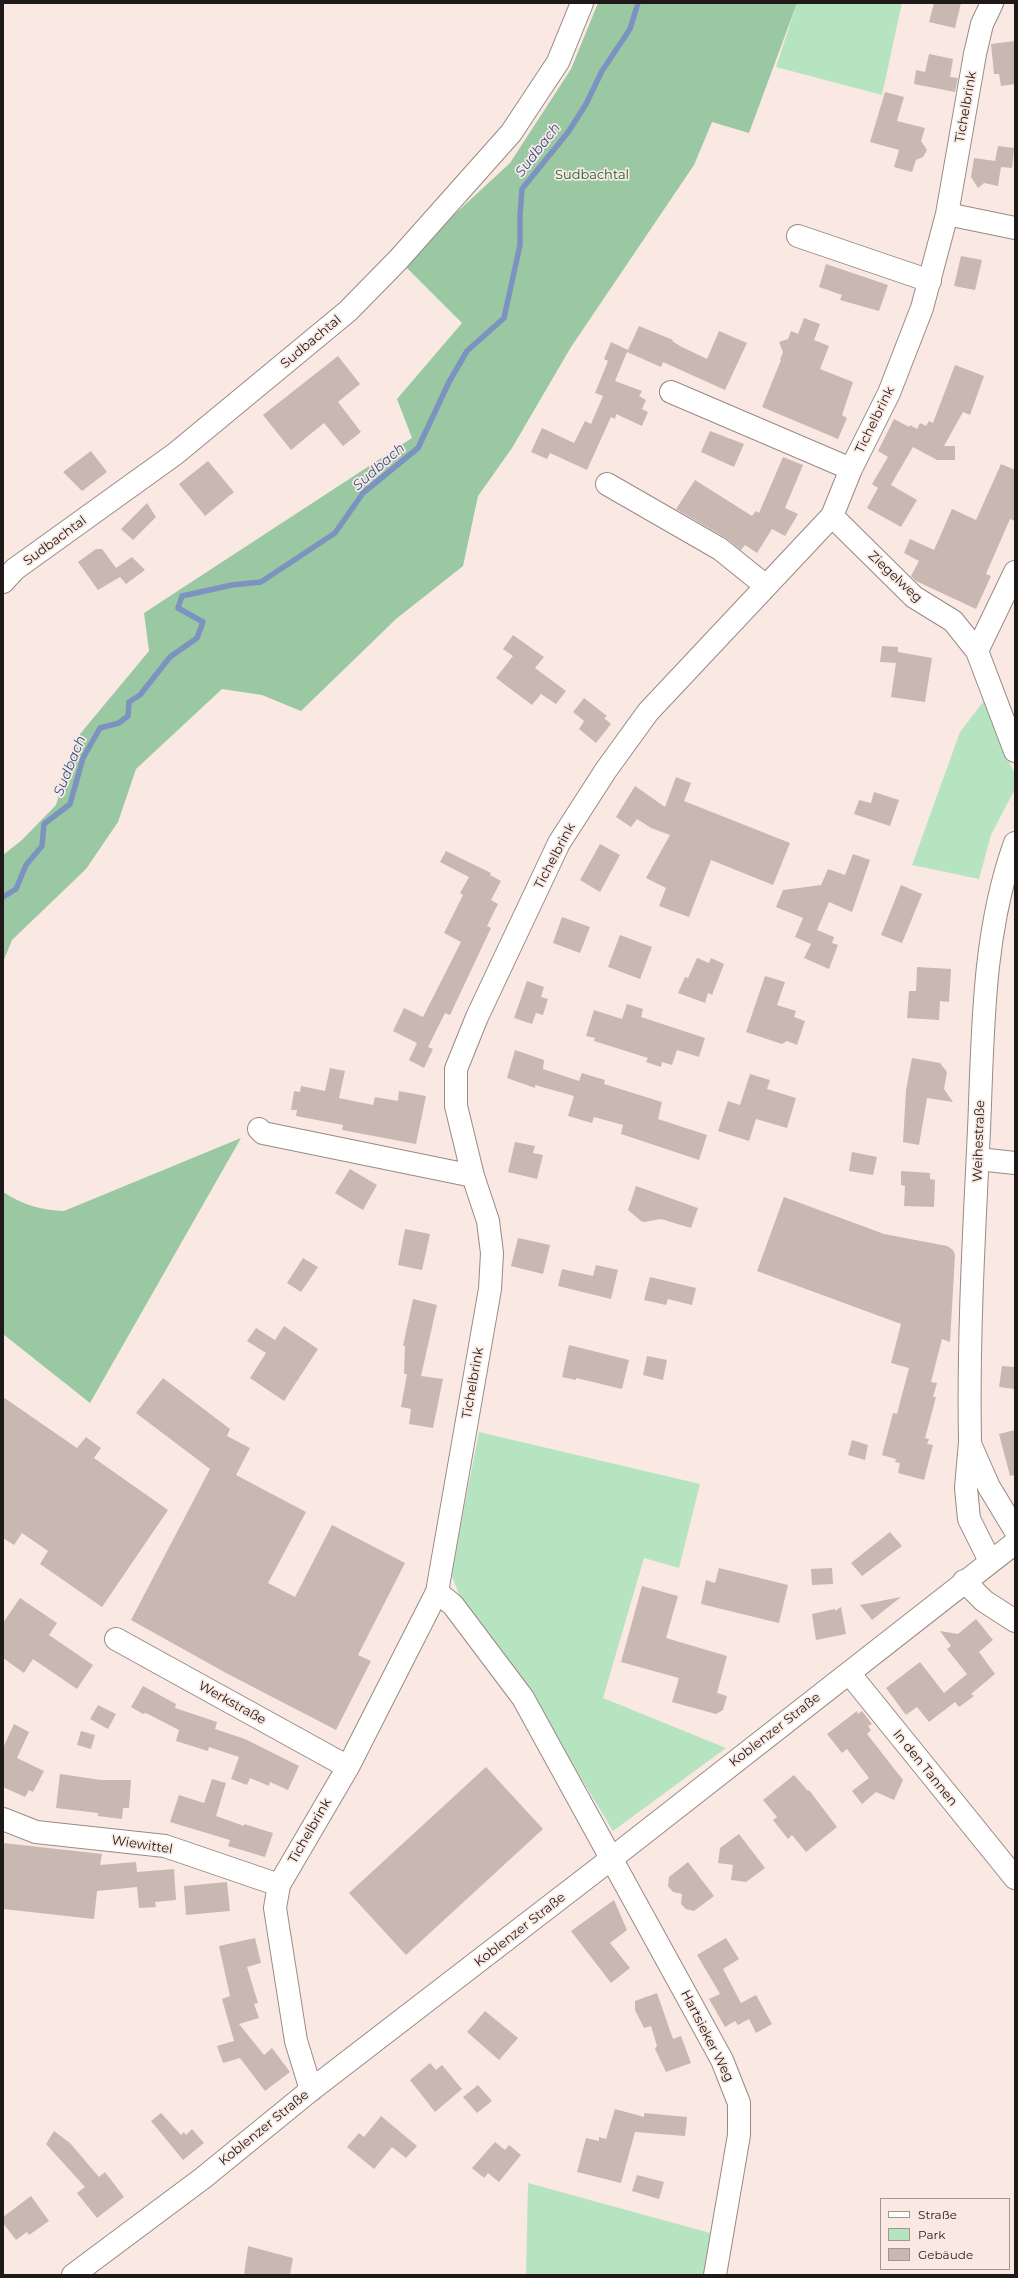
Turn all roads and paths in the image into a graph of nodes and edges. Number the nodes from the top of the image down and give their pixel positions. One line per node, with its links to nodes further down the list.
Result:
1 (582, 3): 12 (street, Sudbachtal)
2 (992, 3): 3 (street, Tichelbrink)
3 (947, 214): 4 (street); 6 (street, Tichelbrink)
4 (1015, 228)
5 (798, 236): 6 (street)
6 (930, 281): 8 (street, Tichelbrink)
7 (671, 392): 8 (street, Tichelbrink)
8 (851, 469): 10 (street, Tichelbrink)
9 (607, 484): 13 (street)
10 (832, 516): 13 (street, Tichelbrink); 14 (street, Ziegelweg)
11 (1015, 572): 14 (street)
12 (3, 582)
13 (766, 586): 20 (street, Tichelbrink)
14 (976, 651): 15 (street, Ziegelweg)
15 (1015, 751)
16 (1015, 843): 18 (street, Weihestraße)
17 (259, 1129): 20 (street)
18 (978, 1159): 19 (street); 21 (street, Weihestraße)
19 (1015, 1163)
20 (473, 1176): 28 (street, Tichelbrink)
21 (970, 1442): 22 (street, Weihestraße); 26 (street, Weihestraße)
22 (988, 1487): 23 (street); 24 (street, Weihestraße)
23 (1015, 1498)
24 (1015, 1530)
25 (1015, 1543): 26 (street, Koblenzer Straße)
26 (990, 1561): 27 (street, Koblenzer Straße)
27 (964, 1581): 29 (street); 31 (street, Koblenzer Straße)
28 (437, 1592): 32 (street, Tichelbrink); 34 (street)
29 (1015, 1621)
30 (116, 1639): 32 (street, Werkstraße)
31 (849, 1673): 34 (street, Koblenzer Straße); 35 (street, In den Tannen)
32 (348, 1767): 36 (street, Tichelbrink)
33 (3, 1820): 36 (street, Wiewittel)
34 (611, 1859): 37 (street, Koblenzer Straße); 39 (street, Hartsieker Weg)
35 (1010, 1865)
36 (279, 1885): 37 (street, Tichelbrink)
37 (311, 2090): 38 (street, Koblenzer Straße)
38 (73, 2275)
39 (715, 2275)

